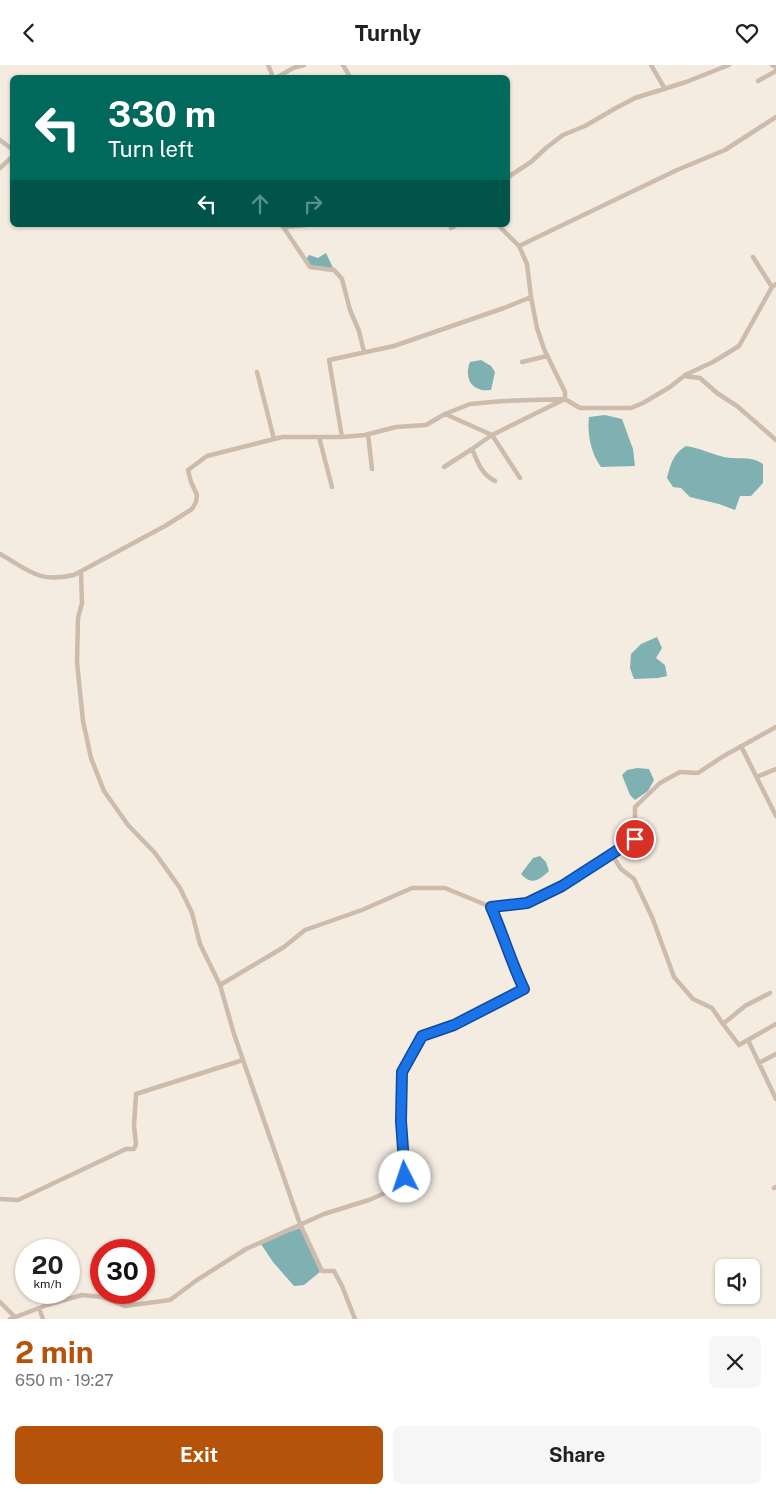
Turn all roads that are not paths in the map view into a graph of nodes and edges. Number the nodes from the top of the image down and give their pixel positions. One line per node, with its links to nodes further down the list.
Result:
1 (304, 65): 7 (street)
2 (652, 65): 9 (street)
3 (729, 65): 9 (street)
4 (772, 65): 5 (street)
5 (776, 67)
6 (776, 71): 8 (street)
7 (281, 75)
8 (758, 81)
9 (665, 89): 13 (street)
10 (776, 117): 16 (street)
11 (10, 159): 12 (street)
12 (0, 168)
13 (510, 176)
14 (284, 227): 20 (street)
15 (500, 227): 16 (street)
16 (519, 246): 19 (street)
17 (752, 257): 18 (street)
18 (774, 286): 24 (street)
19 (530, 297): 20 (street); 21 (street)
20 (364, 352): 30 (street)
21 (547, 356): 22 (street); 25 (street)
22 (522, 362)
23 (257, 372): 31 (street)
24 (684, 376): 25 (street); 32 (street)
25 (565, 399): 26 (street); 28 (street)
26 (445, 414): 27 (street); 28 (street)
27 (368, 434): 30 (street); 35 (street)
28 (492, 435): 33 (street); 36 (street)
29 (320, 437): 30 (street); 31 (street); 38 (street)
30 (342, 437)
31 (274, 439): 40 (street)
32 (776, 440)
33 (472, 449): 34 (street); 37 (street)
34 (444, 467)
35 (372, 469)
36 (520, 478)
37 (495, 481)
38 (332, 487)
39 (0, 554): 40 (street)
40 (81, 572): 48 (street)
41 (776, 727): 42 (street)
42 (741, 746): 45 (street); 46 (street)
43 (776, 769): 44 (street)
44 (759, 776)
45 (776, 816)
46 (611, 853): 47 (street); 50 (street)
47 (491, 907): 48 (street); 58 (street)
48 (220, 985): 54 (street)
49 (770, 993): 50 (street)
50 (723, 1024): 52 (street)
51 (776, 1024): 52 (street)
52 (748, 1040): 55 (street)
53 (776, 1054): 55 (street)
54 (243, 1060): 57 (street); 58 (street)
55 (759, 1063): 56 (street)
56 (776, 1099)
57 (0, 1199)
58 (300, 1224): 60 (street); 64 (street)
59 (0, 1301): 61 (street)
60 (39, 1308): 61 (street); 63 (street)
61 (15, 1317): 62 (street)
62 (10, 1319)
63 (43, 1319)
64 (355, 1319)

